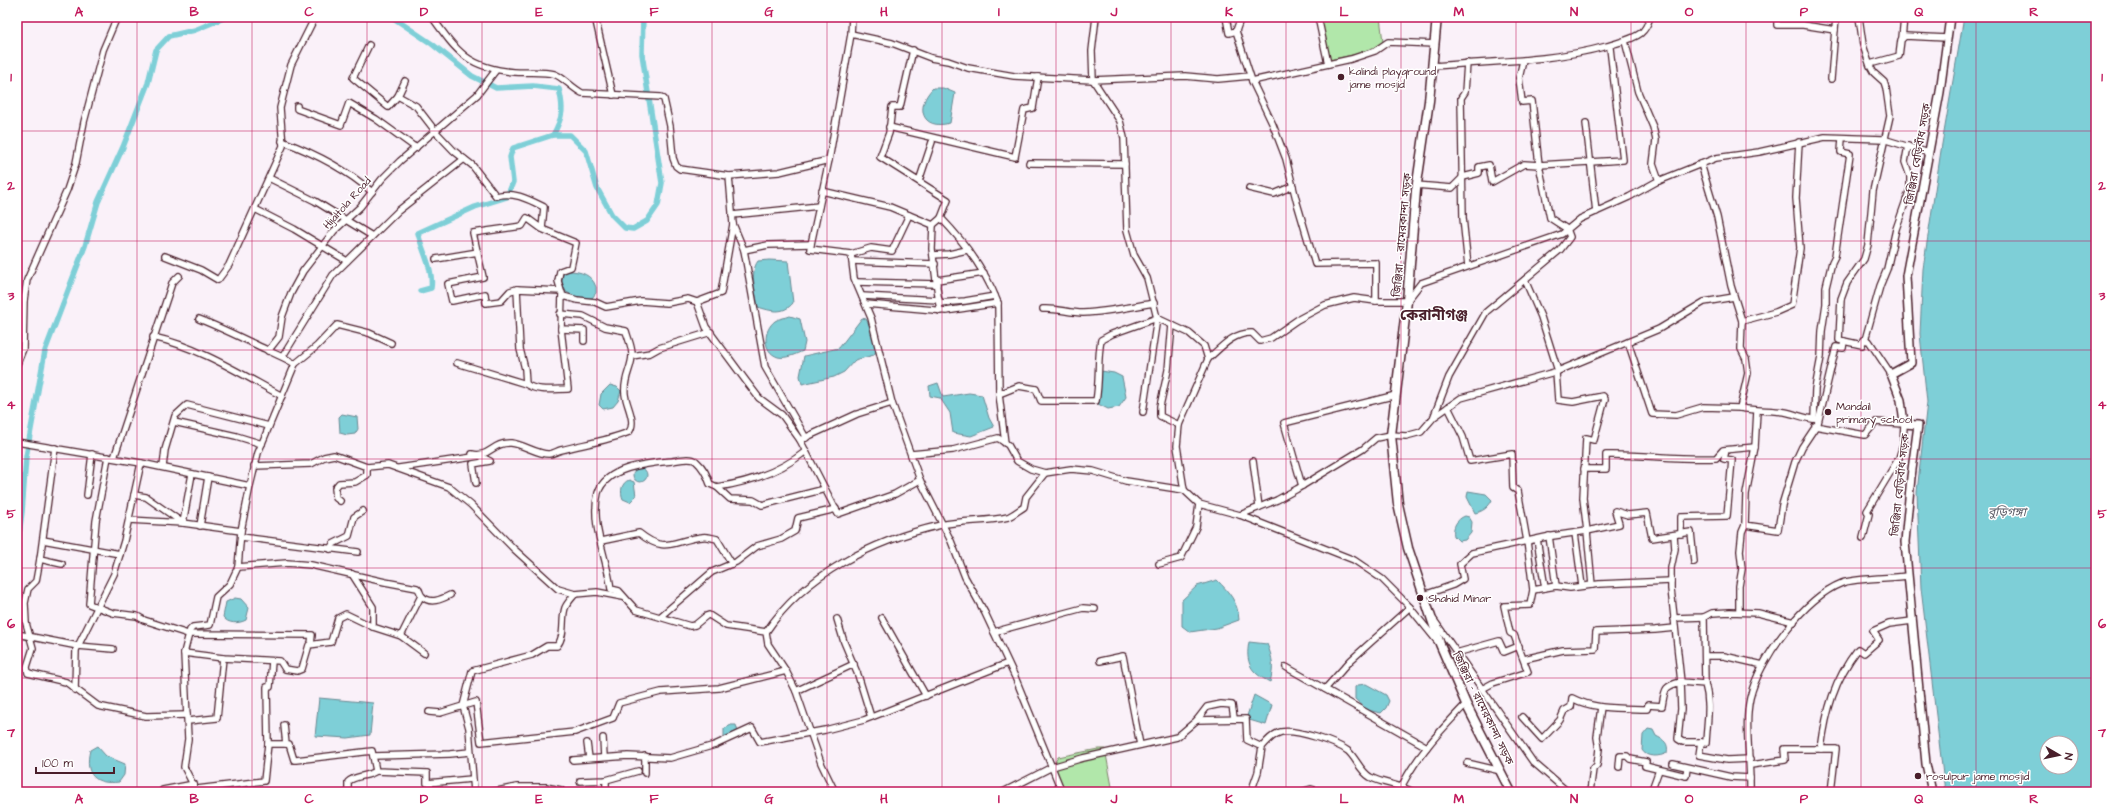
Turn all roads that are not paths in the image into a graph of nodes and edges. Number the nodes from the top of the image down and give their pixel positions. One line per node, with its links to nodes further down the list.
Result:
1 (117, 17): 105 (street)
2 (315, 17): 46 (street)
3 (432, 17): 32 (street)
4 (596, 17): 38 (street)
5 (852, 17): 19 (street)
6 (1096, 17): 36 (street)
7 (1226, 17): 18 (street)
8 (1241, 17): 18 (street)
9 (1318, 17): 29 (street)
10 (1437, 17): 23 (main road, জিঞ্জিরা - রামেরকান্দা সড়ক)
11 (1650, 17): 22 (street)
12 (1777, 17): 17 (street)
13 (1836, 17): 17 (street)
14 (1858, 17): 30 (street)
15 (1904, 17): 20 (street)
16 (1950, 17): 21 (street, জিঞ্জিরা বেড়িবাঁধ সড়ক)
17 (1835, 30): 35 (street)
18 (1236, 32): 34 (street)
19 (851, 34): 26 (street); 53 (street)
20 (1902, 38): 21 (street); 30 (street)
21 (1947, 38): 51 (street, জিঞ্জিরা বেড়িবাঁধ সড়ক)
22 (1624, 41): 27 (street); 63 (street)
23 (1436, 44): 29 (street); 31 (main road, জিঞ্জিরা - রামেরকান্দা সড়ক)
24 (369, 46): 39 (street)
25 (1610, 48): 54 (street)
26 (913, 50): 33 (street); 42 (street)
27 (1523, 61): 28 (street); 58 (street)
28 (1467, 63): 31 (street); 60 (street)
29 (1328, 64): 34 (street)
30 (1870, 64): 45 (street)
31 (1432, 66): 64 (main road, জিঞ্জিরা - রামেরকান্দা সড়ক)
32 (496, 70): 38 (street); 43 (street, Hijaltola Road)
33 (1038, 77): 36 (street); 42 (street)
34 (1251, 79): 36 (street); 65 (street)
35 (1830, 79)
36 (1093, 80): 56 (street)
37 (405, 81): 39 (street)
38 (613, 95): 59 (street)
39 (398, 96): 43 (street)
40 (297, 106): 50 (street)
41 (1586, 123): 54 (street)
42 (890, 127): 62 (street)
43 (436, 132): 50 (street, Hijaltola Road); 52 (street)
44 (1842, 138): 45 (street); 48 (street); 147 (street)
45 (1884, 139): 49 (street); 125 (street)
46 (282, 141): 61 (street); 68 (street)
47 (932, 142): 62 (street)
48 (1799, 142): 57 (street); 118 (street)
49 (1908, 146): 51 (street); 123 (street)
50 (416, 148): 68 (street, Hijaltola Road)
51 (1929, 153): 136 (street, জিঞ্জিরা বেড়িবাঁধ সড়ক)
52 (464, 159): 78 (street); 80 (street)
53 (829, 160): 59 (street); 67 (street)
54 (1590, 162): 58 (street); 71 (street)
55 (1029, 163): 56 (street)
56 (1125, 164): 111 (street)
57 (1701, 164): 63 (street); 104 (street)
58 (1539, 165): 60 (street); 79 (street)
59 (729, 176): 72 (street)
60 (1463, 177): 64 (street); 93 (street)
61 (269, 178): 70 (street); 75 (street)
62 (919, 181): 74 (street)
63 (1659, 181): 71 (street)
64 (1416, 185): 108 (main road, জিঞ্জিরা - রামেরকান্দা সড়ক)
65 (1293, 186): 66 (street); 107 (street)
66 (1249, 188)
67 (822, 191): 69 (street); 73 (street)
68 (372, 192): 75 (street, Hijaltola Road)
69 (819, 206): 72 (street); 81 (street)
70 (255, 209): 82 (street); 88 (street)
71 (1596, 212): 79 (street)
72 (732, 214): 76 (street)
73 (909, 215): 77 (street); 86 (street)
74 (941, 218): 77 (street); 84 (street)
75 (346, 220): 80 (street); 82 (street, Hijaltola Road)
76 (733, 224): 83 (street); 109 (street)
77 (933, 225): 87 (street)
78 (542, 229): 85 (street); 100 (street)
79 (1567, 230): 93 (street); 96 (street)
80 (372, 236): 90 (street)
81 (812, 244): 83 (street); 86 (street)
82 (322, 246): 90 (street); 128 (street, Hijaltola Road)
83 (744, 250): 154 (street)
84 (967, 250): 87 (street); 94 (street)
85 (478, 252): 89 (street); 99 (street)
86 (851, 254): 91 (street)
87 (933, 254): 92 (street)
88 (165, 256)
89 (436, 259)
90 (348, 261): 129 (street)
91 (852, 261): 92 (street); 97 (street)
92 (935, 264): 98 (street)
93 (1468, 266): 108 (street)
94 (984, 273): 98 (street); 103 (street)
95 (179, 276): 122 (street)
96 (1524, 280): 135 (street); 146 (street)
97 (856, 282): 98 (street); 102 (street)
98 (937, 282): 106 (street)
99 (517, 289): 100 (street); 137 (street)
100 (562, 293): 109 (street); 115 (street)
101 (17, 296): 105 (street)
102 (862, 296): 106 (street); 112 (street)
103 (995, 296): 106 (street); 110 (street)
104 (1734, 297): 118 (street); 126 (street)
105 (24, 300): 133 (street)
106 (939, 301): 114 (street)
107 (1376, 301): 108 (street); 131 (street)
108 (1407, 301): 139 (main road, জিঞ্জিরা - রামেরকান্দা সড়ক)
109 (697, 302): 121 (street)
110 (998, 303): 114 (street); 138 (street)
111 (1154, 303): 113 (street); 116 (street)
112 (866, 304): 114 (street); 141 (street)
113 (1043, 309)
114 (940, 311)
115 (560, 314): 120 (street); 130 (street)
116 (1157, 318): 119 (street); 138 (street); 145 (street)
117 (199, 319): 128 (street)
118 (1742, 321): 143 (street)
119 (1172, 325): 131 (street); 150 (street)
120 (561, 329): 124 (street); 137 (street)
121 (711, 332): 130 (street); 154 (street)
122 (153, 337): 140 (street); 166 (street)
123 (1865, 340): 125 (street); 136 (street)
124 (584, 341)
125 (1844, 341): 147 (street)
126 (1628, 342): 135 (street); 143 (street)
127 (391, 343): 134 (street)
128 (268, 351): 129 (street)
129 (283, 356): 134 (street)
130 (632, 356): 165 (street)
131 (1208, 359): 150 (street)
132 (457, 362): 137 (street)
133 (17, 364)
134 (295, 364): 140 (street)
135 (1557, 371): 142 (street); 173 (street)
136 (1891, 374): 149 (street, জিঞ্জিরা বেড়িবাঁধ সড়ক)
137 (526, 384)
138 (999, 394): 156 (street)
139 (1396, 395): 153 (main road, জিঞ্জিরা - রামেরকান্দা সড়ক); 180 (street)
140 (282, 396): 151 (street)
141 (892, 403): 154 (street); 164 (street)
142 (1448, 407): 146 (street); 207 (street)
143 (1740, 408): 144 (street)
144 (1757, 411): 147 (street); 158 (street)
145 (1143, 412)
146 (1434, 417): 153 (street)
147 (1816, 419): 152 (street)
148 (174, 422): 151 (street); 157 (street); 170 (street)
149 (1904, 424): 152 (street); 203 (street); 219 (street, জিঞ্জিরা বেড়িবাঁধ সড়ক)
150 (1179, 425): 183 (street)
151 (269, 426): 157 (street)
152 (1816, 426): 196 (street)
153 (1391, 435): 180 (street); 228 (main road, জিঞ্জিরা - রামেরকান্দা সড়ক)
154 (803, 439): 161 (street)
155 (18, 442): 159 (street)
156 (1005, 443): 164 (street); 174 (street)
157 (262, 444): 169 (street)
158 (1755, 447): 160 (street); 196 (street)
159 (55, 448): 162 (street); 205 (street)
160 (1726, 450): 173 (street); 200 (street)
161 (806, 451): 181 (street); 182 (street)
162 (92, 454): 166 (street); 184 (street)
163 (472, 454): 165 (street)
164 (911, 454): 177 (street)
165 (480, 456): 172 (street); 178 (street)
166 (111, 457): 168 (street); 209 (street)
167 (1254, 461): 188 (street)
168 (141, 463): 170 (street); 185 (street)
169 (254, 466): 171 (street); 179 (street)
170 (163, 467): 175 (street)
171 (367, 467): 172 (street); 186 (street)
172 (398, 469): 227 (street)
173 (1584, 469): 197 (street)
174 (1045, 473): 183 (street); 194 (street)
175 (192, 474): 176 (street); 193 (street)
176 (208, 477): 179 (street); 195 (street)
177 (920, 480): 189 (street); 194 (street)
178 (476, 483)
179 (250, 486): 199 (street)
180 (1302, 486): 188 (street)
181 (717, 487): 182 (street); 206 (street)
182 (825, 489): 189 (street)
183 (1184, 490): 187 (street)
184 (87, 495)
185 (134, 495): 192 (street); 193 (street)
186 (340, 501)
187 (1199, 504): 191 (street); 216 (street)
188 (1258, 507): 191 (street)
189 (836, 509): 215 (street)
190 (363, 511): 208 (street)
191 (1240, 514): 232 (street)
192 (129, 520): 193 (street); 211 (street)
193 (183, 524): 195 (street)
194 (942, 524): 245 (street); 246 (street)
195 (200, 526): 199 (street)
196 (1745, 526): 234 (street)
197 (1587, 531): 198 (street); 201 (street); 221 (street)
198 (1576, 533): 202 (street); 223 (street)
199 (241, 534): 208 (street); 217 (street)
200 (1681, 534): 201 (street); 213 (street)
201 (1674, 535): 220 (street)
202 (1549, 536): 204 (street); 222 (street)
203 (1863, 538)
204 (1537, 539): 207 (street); 224 (street)
205 (43, 540): 209 (street); 212 (street)
206 (601, 541): 215 (street); 230 (street)
207 (1527, 541): 225 (street); 228 (street)
208 (330, 548): 210 (street)
209 (94, 549): 211 (street); 231 (street)
210 (358, 552)
211 (120, 554): 231 (street)
212 (40, 559): 214 (street); 250 (street)
213 (1694, 562)
214 (62, 564)
215 (732, 564): 236 (street)
216 (1159, 564)
217 (238, 567): 218 (street); 248 (street)
218 (352, 574): 229 (street); 243 (street)
219 (1908, 576): 241 (street, জিঞ্জিরা বেড়িবাঁধ সড়ক); 242 (street)
220 (1671, 581): 221 (street); 239 (street)
221 (1592, 584): 223 (street)
222 (1556, 586): 223 (street); 224 (street)
223 (1582, 586)
224 (1545, 588): 225 (street)
225 (1533, 590): 254 (street)
226 (450, 594): 229 (street)
227 (575, 594): 230 (street); 277 (street)
228 (1424, 595): 235 (main road, জিঞ্জিরা - রামেরকান্দা সড়ক)
229 (421, 596): 249 (street)
230 (623, 597): 236 (street)
231 (97, 607): 248 (street); 253 (street)
232 (1410, 607): 252 (street); 271 (street)
233 (1095, 609): 246 (street)
234 (1739, 612): 237 (street); 242 (street)
235 (1430, 613): 252 (main road, জিঞ্জিরা - রামেরকান্দা সড়ক); 258 (street)
236 (661, 616): 245 (street)
237 (1704, 616): 239 (street); 259 (street)
238 (882, 618): 275 (street)
239 (1674, 618): 244 (street)
240 (837, 619): 265 (street)
241 (1912, 621): 295 (street); 340 (street, জিঞ্জিরা বেড়িবাঁধ সড়ক)
242 (1794, 622): 266 (street)
243 (373, 627): 249 (street); 251 (street)
244 (1675, 628): 261 (street); 269 (street)
245 (766, 632): 268 (street)
246 (994, 632): 264 (street)
247 (17, 634): 250 (street)
248 (188, 634): 251 (street); 256 (street)
249 (401, 636): 257 (street)
250 (30, 638): 253 (street); 272 (street)
251 (311, 644): 262 (street)
252 (1440, 644): 276 (main road, জিঞ্জিরা - রামেরকান্দা সড়ক)
253 (78, 646): 255 (street); 272 (street)
254 (1519, 646): 258 (street); 261 (street)
255 (113, 649)
256 (184, 653): 260 (street); 282 (street)
257 (424, 653)
258 (1456, 653): 273 (street)
259 (1705, 656): 266 (street); 270 (street)
260 (223, 658): 262 (street); 282 (street)
261 (1524, 659): 273 (street)
262 (272, 661): 290 (street)
263 (1100, 661): 292 (street)
264 (1008, 663): 275 (street); 305 (street)
265 (854, 664): 274 (street); 280 (street)
266 (1763, 665): 302 (street)
267 (1286, 667): 271 (street)
268 (786, 671): 274 (street); 277 (street)
269 (1681, 682): 270 (street); 278 (street); 288 (street)
270 (1705, 684): 288 (street)
271 (1325, 689): 294 (street)
272 (75, 690): 282 (street)
273 (1482, 690): 335 (street)
274 (796, 691): 286 (street)
275 (926, 696): 280 (street)
276 (1466, 704): 294 (street); 311 (main road, জিঞ্জিরা - রামেরকান্দা সড়ক)
277 (463, 706): 279 (street); 296 (street)
278 (1601, 706): 281 (street); 336 (street)
279 (429, 712)
280 (871, 717): 286 (street)
281 (1522, 717)
282 (187, 718): 318 (street)
283 (1234, 718): 284 (street); 284 (street); 293 (street)
284 (1197, 720): 292 (street)
285 (284, 725): 291 (street)
286 (810, 733): 298 (street); 326 (street)
287 (603, 738): 299 (street)
288 (1701, 742): 302 (street)
289 (587, 743): 300 (street)
290 (268, 744): 291 (street); 318 (street)
291 (286, 744): 297 (street)
292 (1140, 745): 305 (street)
293 (1262, 746): 317 (street); 329 (street)
294 (1427, 747): 317 (street)
295 (1821, 749): 302 (street); 339 (street)
296 (470, 752): 297 (street); 314 (street)
297 (373, 756): 309 (street)
298 (645, 756): 299 (street); 312 (street)
299 (604, 757): 300 (street)
300 (589, 758): 301 (street)
301 (573, 760)
302 (1750, 762): 313 (street)
303 (1467, 763): 311 (street)
304 (1673, 764): 307 (street)
305 (1052, 767): 327 (street); 328 (street)
306 (1619, 767): 308 (street)
307 (1687, 768): 308 (street); 313 (street)
308 (1659, 770): 337 (street)
309 (376, 771): 314 (street); 321 (street)
310 (638, 771): 315 (street)
311 (1501, 772): 334 (main road, জিঞ্জিরা - রামেরকান্দা সড়ক)
312 (645, 773)
313 (1750, 778): 338 (street)
314 (472, 779): 322 (street)
315 (606, 780): 316 (street); 325 (street)
316 (580, 781)
317 (1402, 786): 332 (street); 333 (street)
318 (196, 789): 319 (street)
319 (163, 790)
320 (505, 791): 323 (street); 324 (street)
321 (348, 792)
322 (474, 792)
323 (492, 792)
324 (561, 792)
325 (606, 792)
326 (835, 792)
327 (1002, 792)
328 (1062, 792)
329 (1251, 792)
330 (1301, 792): 331 (street)
331 (1320, 792)
332 (1399, 792)
333 (1413, 792)
334 (1511, 792)
335 (1568, 792)
336 (1590, 792)
337 (1651, 792)
338 (1750, 792)
339 (1831, 792)
340 (1932, 792)

